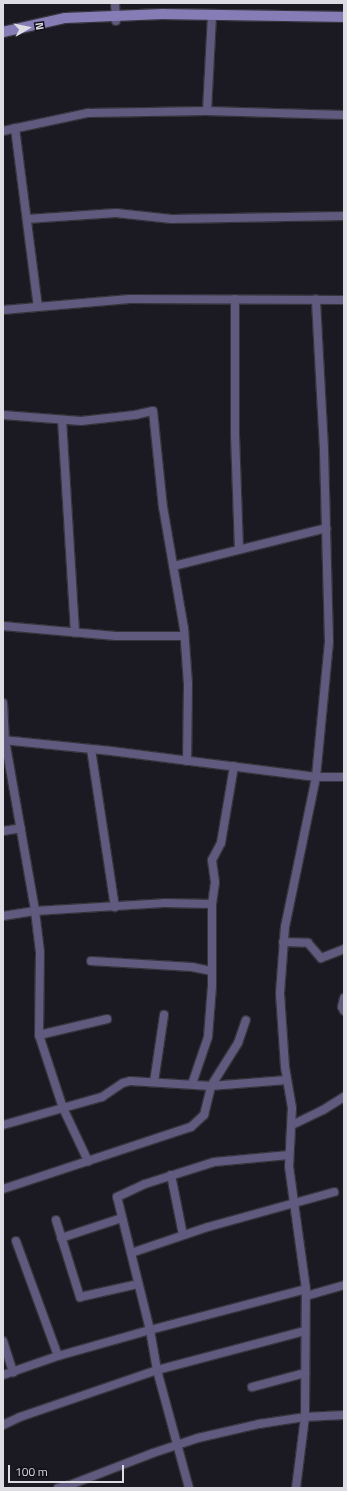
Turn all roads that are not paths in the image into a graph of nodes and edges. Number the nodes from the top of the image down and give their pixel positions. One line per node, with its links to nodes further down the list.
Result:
1 (115, 3): 3 (street)
2 (344, 17): 4 (main road)
3 (115, 18): 4 (main road); 6 (main road); 7 (main road)
4 (212, 18): 5 (main road); 8 (street)
5 (344, 22)
6 (3, 32)
7 (3, 37)
8 (207, 111): 9 (street); 10 (street)
9 (344, 116)
10 (15, 128): 11 (street); 13 (street)
11 (3, 131)
12 (344, 216): 13 (street)
13 (27, 219): 17 (street)
14 (235, 299): 15 (street); 17 (street); 22 (street)
15 (316, 299): 16 (street); 21 (street)
16 (344, 300)
17 (38, 307): 18 (street)
18 (3, 310)
19 (3, 415): 20 (street)
20 (62, 420): 23 (street); 25 (street)
21 (326, 528): 22 (street); 32 (street)
22 (239, 549): 23 (street)
23 (174, 566): 26 (street)
24 (3, 626): 25 (street)
25 (75, 633): 26 (street)
26 (184, 636): 30 (street)
27 (3, 703): 28 (street)
28 (4, 740): 29 (street); 34 (street)
29 (91, 749): 30 (street); 37 (street)
30 (187, 761): 31 (street)
31 (234, 766): 32 (street); 36 (street)
32 (316, 777): 33 (street); 40 (street)
33 (344, 777)
34 (21, 828): 35 (street); 38 (street)
35 (3, 831)
36 (212, 904): 37 (street); 43 (street)
37 (115, 907): 38 (street)
38 (35, 911): 39 (street); 49 (street)
39 (3, 916)
40 (283, 942): 41 (street); 50 (street)
41 (344, 949)
42 (91, 961): 43 (street)
43 (211, 971): 52 (street)
44 (344, 998): 45 (street)
45 (344, 1011)
46 (164, 1015): 51 (street)
47 (107, 1019): 49 (street)
48 (246, 1020): 53 (street)
49 (39, 1035): 55 (street)
50 (286, 1080): 53 (street); 57 (street)
51 (154, 1082): 52 (street); 55 (street)
52 (192, 1084): 53 (street)
53 (211, 1086): 59 (street)
54 (344, 1097): 57 (street)
55 (63, 1108): 56 (street); 59 (street)
56 (3, 1125)
57 (292, 1125): 58 (street)
58 (289, 1155): 60 (street); 63 (street)
59 (88, 1162): 61 (street)
60 (171, 1175): 64 (street); 66 (street)
61 (3, 1189)
62 (334, 1192): 63 (street)
63 (293, 1204): 66 (street); 72 (street)
64 (122, 1218): 67 (street); 69 (street)
65 (56, 1220): 67 (street)
66 (183, 1235): 69 (street)
67 (61, 1238): 70 (street)
68 (16, 1240): 76 (street)
69 (131, 1253): 70 (street)
70 (138, 1284): 73 (street)
71 (344, 1285): 72 (street)
72 (306, 1292): 73 (street); 74 (street)
73 (150, 1330): 76 (street); 77 (street)
74 (305, 1331): 77 (street); 79 (street)
75 (3, 1341): 78 (street)
76 (58, 1356): 78 (street)
77 (157, 1370): 84 (street); 85 (street)
78 (13, 1372): 80 (street)
79 (305, 1373): 81 (street); 83 (street)
80 (3, 1375)
81 (252, 1387)
82 (344, 1415): 83 (street)
83 (305, 1417): 85 (street); 88 (street)
84 (3, 1426)
85 (177, 1445): 86 (street); 87 (street)
86 (58, 1488)
87 (188, 1488)
88 (296, 1488)

